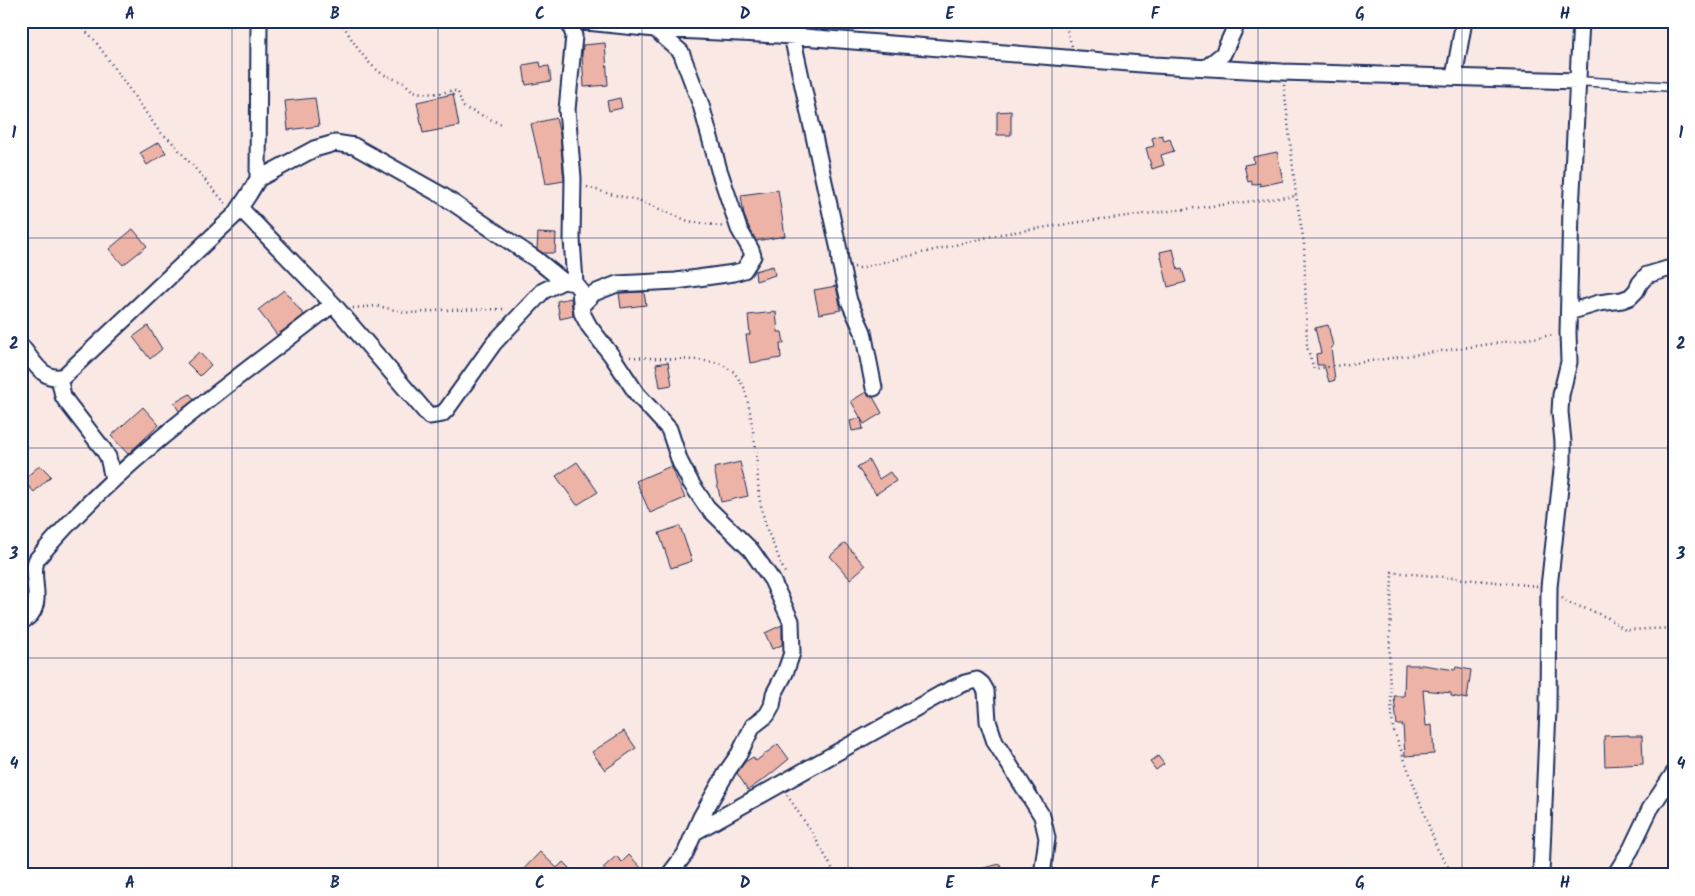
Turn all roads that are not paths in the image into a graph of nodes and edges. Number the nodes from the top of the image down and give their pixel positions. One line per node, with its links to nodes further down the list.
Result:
1 (259, 21): 13 (street)
2 (569, 21): 16 (street)
3 (577, 21): 7 (street)
4 (1238, 21): 9 (street)
5 (1464, 21): 10 (street)
6 (1581, 21): 11 (street)
7 (655, 29): 8 (street); 17 (street)
8 (784, 31): 9 (street); 22 (street)
9 (1207, 67): 10 (street)
10 (1454, 77): 11 (street)
11 (1577, 80): 12 (lane); 19 (street)
12 (1674, 87)
13 (258, 179): 14 (street); 16 (street)
14 (237, 212): 18 (street); 21 (street)
15 (1674, 267): 19 (street)
16 (569, 282): 17 (street); 18 (street)
17 (582, 306): 26 (street)
18 (335, 307): 23 (street)
19 (1569, 312): 29 (street)
20 (21, 346): 21 (street)
21 (59, 378): 23 (street)
22 (874, 388)
23 (113, 479): 24 (street)
24 (21, 622)
25 (1674, 773): 30 (street)
26 (695, 832): 27 (street); 28 (street)
27 (669, 875)
28 (1042, 875)
29 (1541, 875)
30 (1615, 875)

